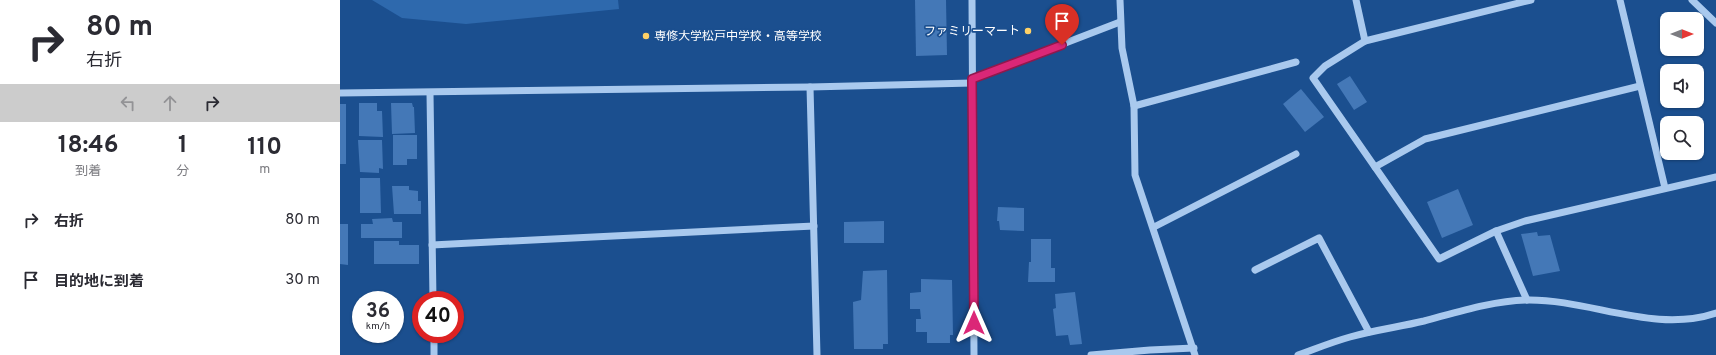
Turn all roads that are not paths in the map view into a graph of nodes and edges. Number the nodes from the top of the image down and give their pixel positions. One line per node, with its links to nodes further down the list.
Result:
1 (972, 0): 11 (street)
2 (1120, 0): 7 (street)
3 (1356, 0): 9 (street)
4 (1531, 0): 9 (street)
5 (1620, 0): 12 (street)
6 (1692, 0): 8 (street)
7 (1120, 22): 11 (street); 16 (street)
8 (1716, 22)
9 (1364, 41): 18 (street)
10 (1296, 62): 16 (street)
11 (972, 81): 13 (street); 34 (street)
12 (1640, 86): 18 (street); 20 (street)
13 (810, 87): 15 (street); 21 (street)
14 (340, 93): 15 (street)
15 (430, 93): 24 (street)
16 (1134, 106): 22 (street)
17 (1296, 154): 22 (street)
18 (1375, 167): 23 (street)
19 (1716, 177): 20 (street)
20 (1665, 188): 23 (street)
21 (814, 226): 24 (street); 33 (street)
22 (1154, 228): 31 (street)
23 (1496, 231): 27 (street)
24 (432, 245): 26 (street)
25 (1255, 270): 29 (street)
26 (433, 291)
27 (1527, 300): 28 (street); 29 (street)
28 (1716, 313)
29 (1370, 332): 36 (street)
30 (434, 343): 32 (street)
31 (1194, 352): 35 (street)
32 (434, 355)
33 (816, 355)
34 (974, 355)
35 (1091, 355)
36 (1298, 355)

